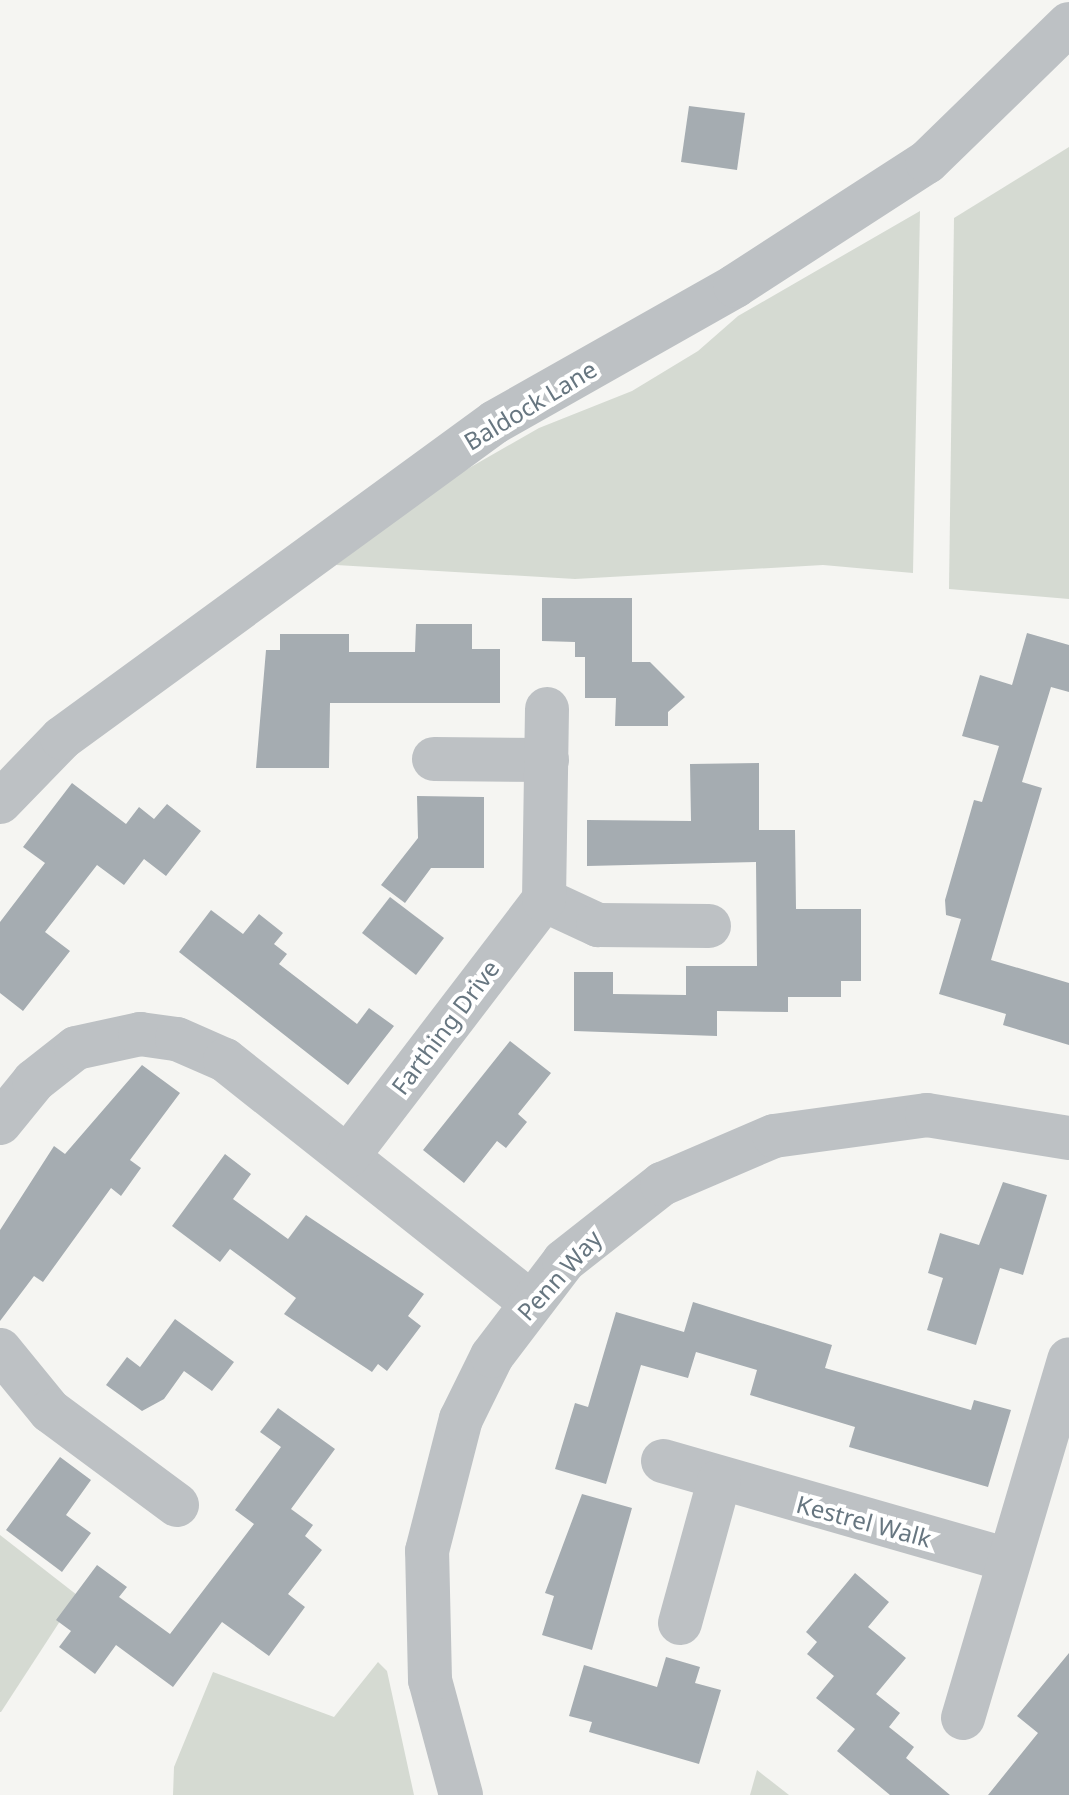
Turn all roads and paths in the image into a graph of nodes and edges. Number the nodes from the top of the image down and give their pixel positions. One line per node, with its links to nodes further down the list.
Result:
1 (1069, 24): 5 (street, Baldock Lane)
2 (547, 709): 4 (street)
3 (434, 759): 4 (street)
4 (547, 760): 6 (street)
5 (0, 802)
6 (544, 900): 7 (street); 10 (street, Farthing Drive)
7 (709, 926)
8 (0, 1123): 10 (street)
9 (1069, 1138): 11 (street, Penn Way)
10 (348, 1156): 11 (street)
11 (530, 1302): 20 (street, Penn Way)
12 (0, 1350): 16 (street)
13 (1069, 1359): 17 (street)
14 (663, 1461): 15 (street, Kestrel Walk)
15 (719, 1481): 17 (street, Kestrel Walk); 18 (street)
16 (177, 1505)
17 (1009, 1560): 19 (street)
18 (680, 1623)
19 (963, 1718)
20 (461, 1795)

